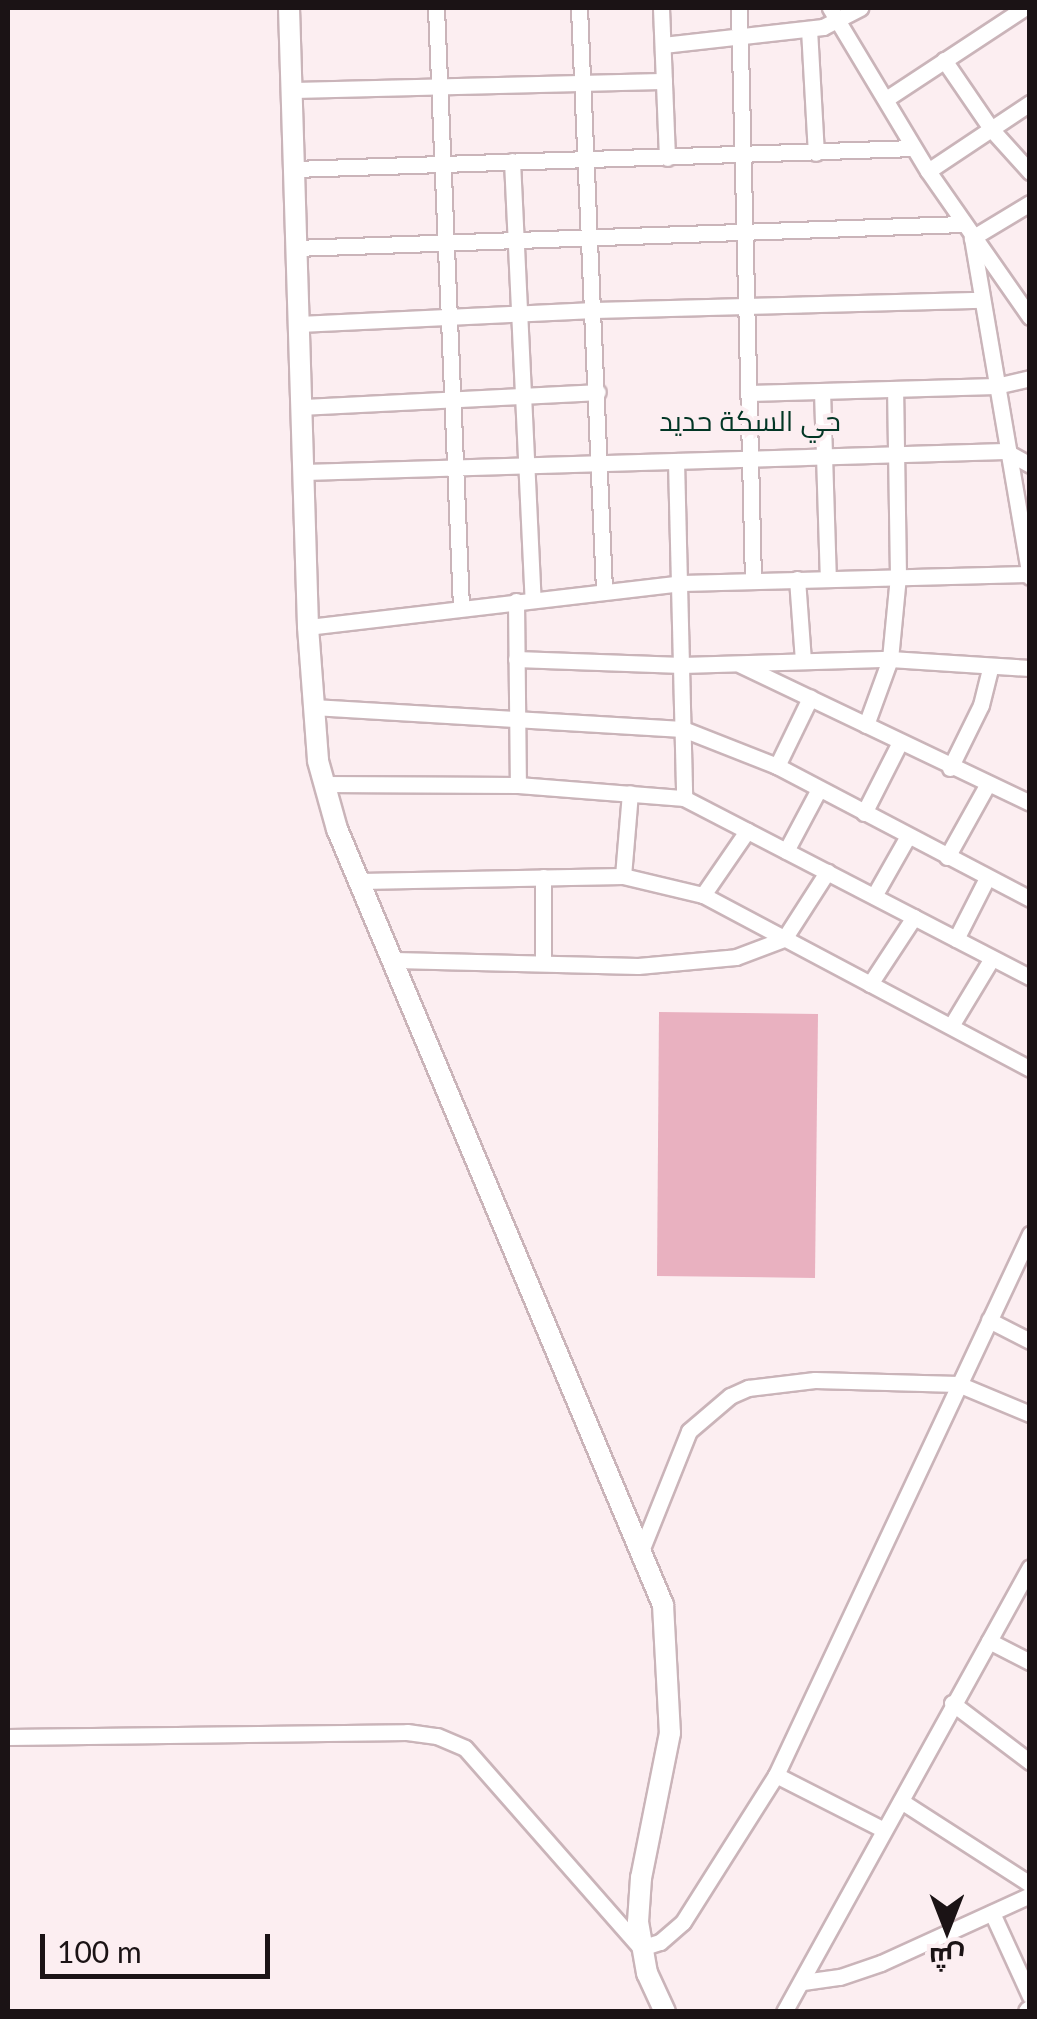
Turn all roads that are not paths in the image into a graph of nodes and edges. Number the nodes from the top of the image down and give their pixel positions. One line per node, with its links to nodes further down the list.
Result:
1 (289, 8): 16 (street)
2 (436, 8): 15 (street)
3 (579, 8): 14 (street)
4 (661, 8): 11 (street)
5 (739, 8): 10 (street)
6 (860, 8): 8 (street)
7 (1026, 9): 12 (street)
8 (836, 14): 9 (street); 17 (street)
9 (810, 29): 10 (street); 21 (street)
10 (740, 36): 11 (street); 22 (street)
11 (663, 45): 13 (street)
12 (944, 60): 17 (street); 19 (street)
13 (664, 81): 14 (street); 23 (street)
14 (580, 84): 15 (street); 24 (street)
15 (436, 86): 16 (street); 26 (street)
16 (292, 90): 27 (street)
17 (886, 99): 20 (street)
18 (1030, 103): 19 (street)
19 (992, 130): 28 (street); 29 (street)
20 (913, 148): 21 (street); 28 (street)
21 (816, 153): 22 (street)
22 (743, 156): 23 (street); 32 (street)
23 (666, 158): 24 (street)
24 (586, 159): 25 (street); 33 (street)
25 (512, 162): 26 (street); 35 (street)
26 (441, 164): 27 (street); 36 (street)
27 (294, 169): 37 (street)
28 (928, 171): 31 (street)
29 (1030, 172)
30 (1030, 203): 34 (street)
31 (962, 224): 32 (street); 34 (street)
32 (745, 234): 33 (street); 39 (street)
33 (590, 238): 35 (street); 40 (street)
34 (972, 238): 38 (street); 43 (street)
35 (516, 240): 36 (street); 41 (street)
36 (443, 243): 37 (street); 42 (street)
37 (295, 248): 44 (street)
38 (982, 300): 39 (street); 46 (street)
39 (747, 306): 40 (street); 50 (street)
40 (594, 310): 41 (street); 49 (street)
41 (521, 314): 42 (street); 51 (street)
42 (448, 317): 44 (street); 52 (street)
43 (1030, 318)
44 (299, 324): 53 (street)
45 (1030, 378): 46 (street)
46 (996, 386): 47 (street); 54 (street)
47 (895, 389): 48 (street); 55 (street)
48 (822, 391): 50 (street); 56 (street)
49 (598, 392): 51 (street); 59 (street)
50 (750, 394): 57 (street)
51 (524, 396): 52 (street); 61 (street)
52 (452, 400): 53 (street); 62 (street)
53 (302, 407): 63 (street)
54 (1005, 451): 55 (street); 60 (street); 65 (street)
55 (896, 454): 56 (street); 64 (street)
56 (824, 457): 57 (street); 66 (street)
57 (752, 458): 58 (street); 68 (street)
58 (676, 462): 59 (street); 69 (street)
59 (601, 464): 61 (street); 70 (street)
60 (1030, 465)
61 (526, 466): 62 (street); 71 (street)
62 (454, 468): 63 (street); 73 (street)
63 (304, 472): 74 (street)
64 (898, 576): 65 (street); 66 (street); 76 (street)
65 (1029, 576)
66 (828, 578): 67 (street)
67 (796, 579): 68 (street); 77 (street)
68 (754, 580): 69 (street)
69 (680, 583): 70 (street); 79 (street)
70 (604, 591): 71 (street)
71 (534, 599): 72 (street)
72 (516, 601): 73 (street); 75 (street)
73 (461, 608): 74 (street)
74 (308, 626): 83 (street)
75 (516, 658): 79 (street); 84 (street)
76 (890, 659): 77 (street); 80 (street); 85 (street)
77 (803, 660): 78 (street)
78 (737, 664): 79 (street); 82 (street)
79 (682, 665): 86 (street)
80 (990, 668): 81 (street); 89 (street)
81 (1030, 668)
82 (810, 698): 85 (street); 88 (street)
83 (312, 707): 84 (street); 90 (street)
84 (517, 719): 86 (street); 91 (street)
85 (866, 725): 87 (street)
86 (683, 729): 88 (street); 95 (street)
87 (900, 742): 89 (street); 97 (street)
88 (776, 766): 93 (street)
89 (950, 768): 92 (street)
90 (323, 784): 91 (street); 106 (street)
91 (518, 784): 94 (street)
92 (986, 785): 96 (street); 101 (street)
93 (819, 789): 97 (street); 100 (street)
94 (630, 793): 95 (street); 104 (street)
95 (684, 798): 98 (street)
96 (1030, 804)
97 (864, 813): 99 (street)
98 (747, 830): 100 (street); 107 (street)
99 (908, 836): 101 (street); 108 (street)
100 (786, 851): 102 (street)
101 (947, 857): 105 (street)
102 (827, 872): 108 (street); 111 (street)
103 (543, 876): 104 (street); 106 (street); 115 (street)
104 (623, 876): 107 (street)
105 (987, 878): 109 (street); 112 (street)
106 (360, 881): 114 (street)
107 (703, 896): 111 (street)
108 (874, 896): 110 (street)
109 (1030, 899)
110 (914, 917): 112 (street); 117 (street)
111 (784, 939): 115 (street); 117 (street)
112 (956, 939): 113 (street)
113 (992, 958): 116 (street); 118 (street)
114 (394, 960): 115 (street); 126 (street)
115 (543, 963)
116 (1030, 977)
117 (870, 984): 118 (street)
118 (952, 1026): 119 (street)
119 (1030, 1068)
120 (1030, 1234): 121 (street)
121 (1023, 1266): 122 (street)
122 (990, 1320): 123 (street); 124 (street)
123 (1030, 1341)
124 (958, 1384): 125 (street); 126 (street); 133 (street)
125 (1030, 1414)
126 (641, 1551): 139 (street)
127 (1030, 1567): 128 (street)
128 (989, 1642): 129 (street); 130 (street)
129 (1030, 1662)
130 (952, 1703): 132 (street); 134 (street)
131 (8, 1737): 139 (street)
132 (1030, 1762)
133 (776, 1775): 135 (street); 139 (street)
134 (901, 1802): 135 (street); 136 (street)
135 (884, 1830): 140 (street)
136 (1030, 1884)
137 (1030, 1895): 138 (street)
138 (992, 1914): 140 (street); 141 (street)
139 (641, 1948): 142 (street)
140 (803, 1982): 143 (street)
141 (1030, 1996)
142 (665, 2012)
143 (784, 2012)

